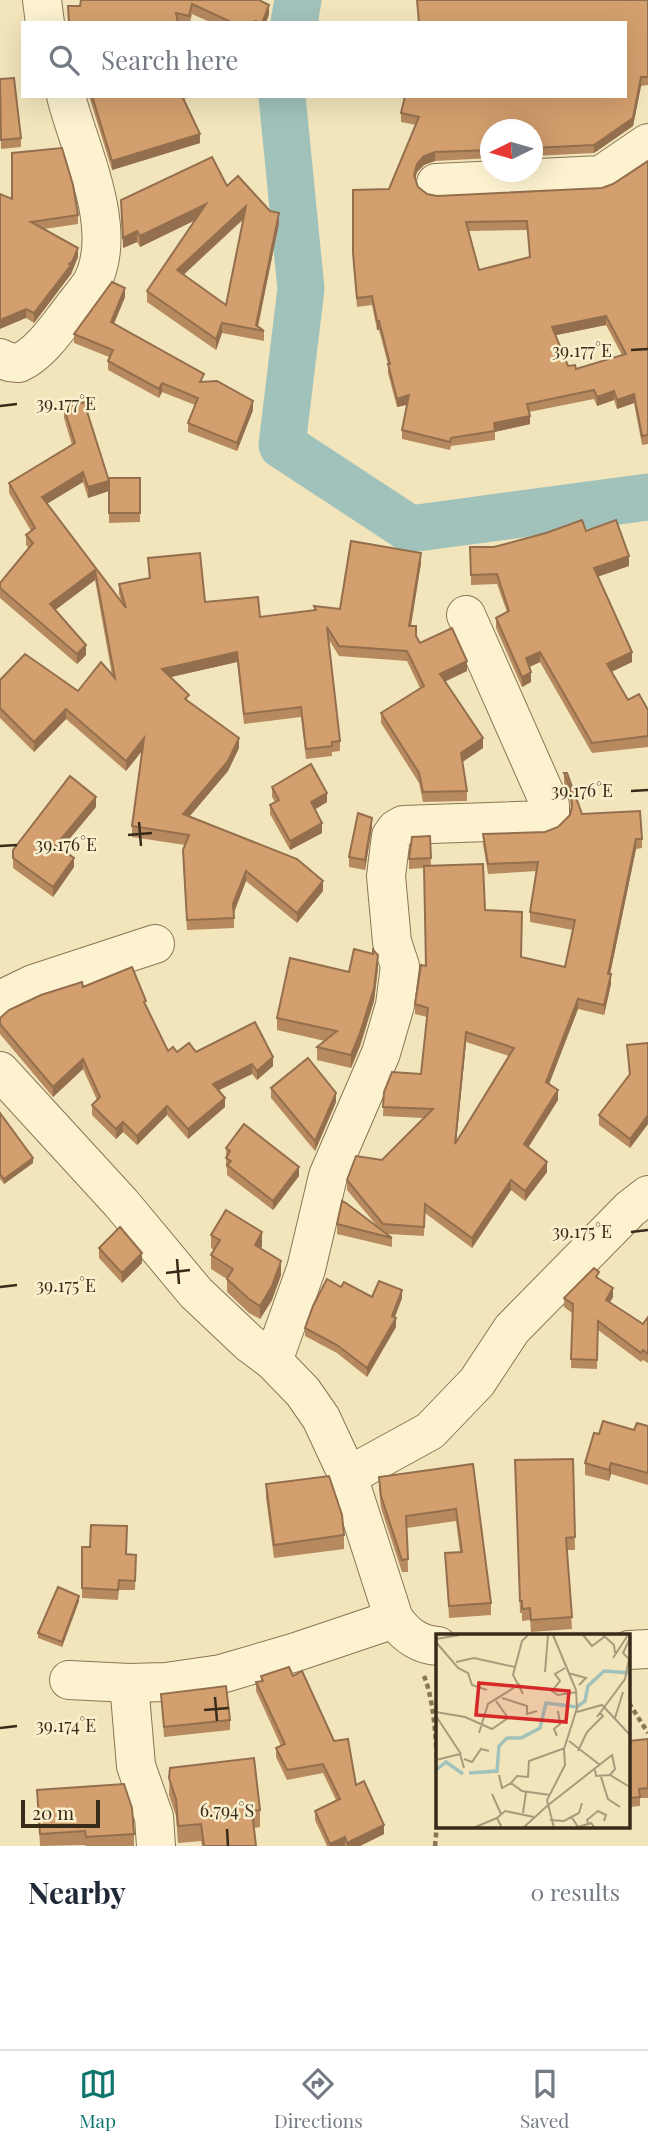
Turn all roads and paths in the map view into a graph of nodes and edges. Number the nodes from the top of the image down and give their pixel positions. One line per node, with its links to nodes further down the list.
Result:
1 (42, 0): 2 (street)
2 (45, 21)
3 (66, 98): 6 (street)
4 (648, 143): 5 (street)
5 (436, 183)
6 (0, 358)
7 (466, 615): 12 (street)
8 (155, 944): 9 (street)
9 (0, 1000)
10 (0, 1071): 12 (street)
11 (648, 1195): 13 (street)
12 (273, 1361): 13 (street)
13 (348, 1476): 14 (street)
14 (412, 1633): 18 (street); 21 (path)
15 (648, 1649): 16 (street)
16 (630, 1650)
17 (69, 1680): 18 (street)
18 (129, 1683): 23 (street)
19 (630, 1705): 20 (path)
20 (648, 1733)
21 (436, 1751)
22 (437, 1828): 24 (path)
23 (156, 1846)
24 (435, 1846)

